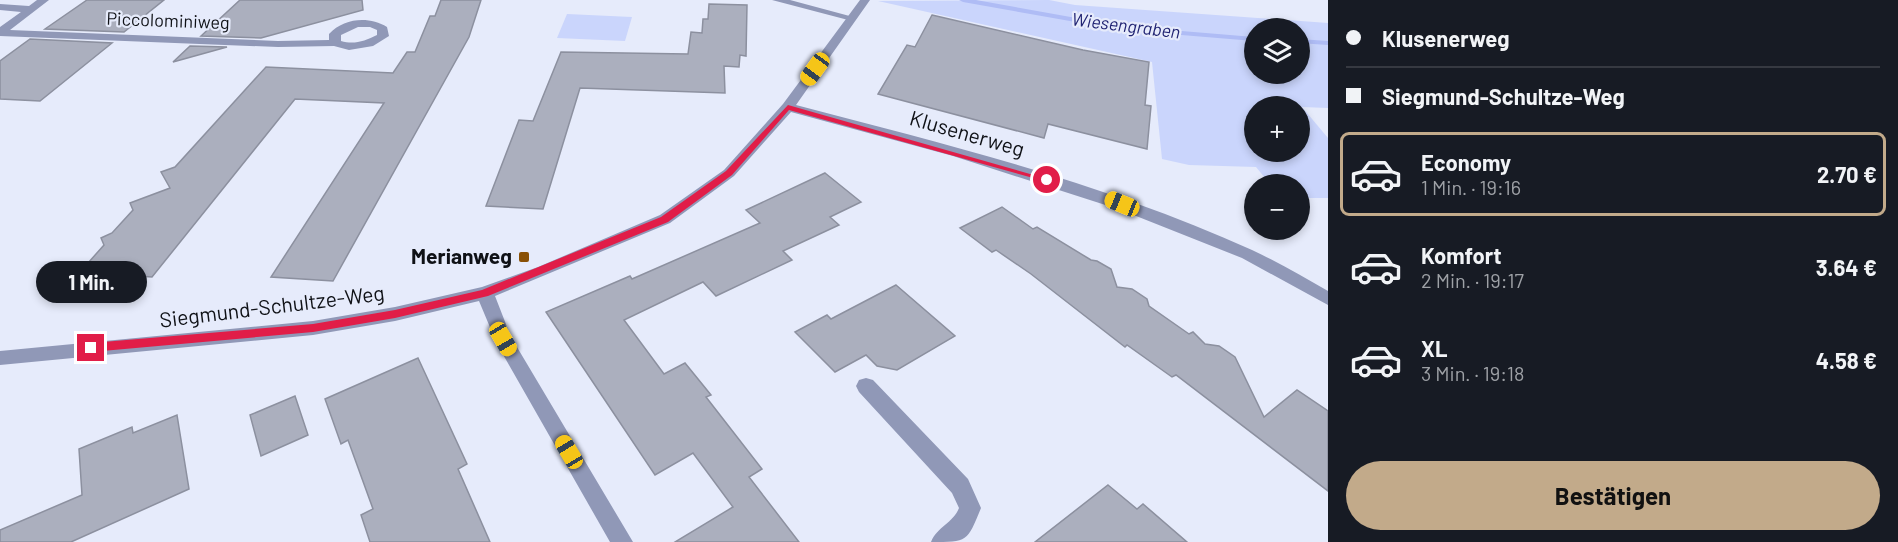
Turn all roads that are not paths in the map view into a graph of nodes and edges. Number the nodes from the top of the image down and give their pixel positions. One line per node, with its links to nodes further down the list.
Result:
1 (44, 0): 5 (street)
2 (777, 0): 6 (street)
3 (865, 0): 6 (street, Siegmund-Schultze-Weg)
4 (0, 7): 5 (street)
5 (31, 9): 7 (street)
6 (852, 18): 9 (street, Siegmund-Schultze-Weg)
7 (0, 32): 8 (street, Piccolominiweg)
8 (335, 43)
9 (788, 107): 10 (street, Siegmund-Schultze-Weg); 11 (street, Klusenerweg)
10 (484, 293): 12 (street, Siegmund-Schultze-Weg); 14 (street)
11 (1328, 299)
12 (0, 358)
13 (866, 386): 15 (street)
14 (622, 542)
15 (942, 542)

